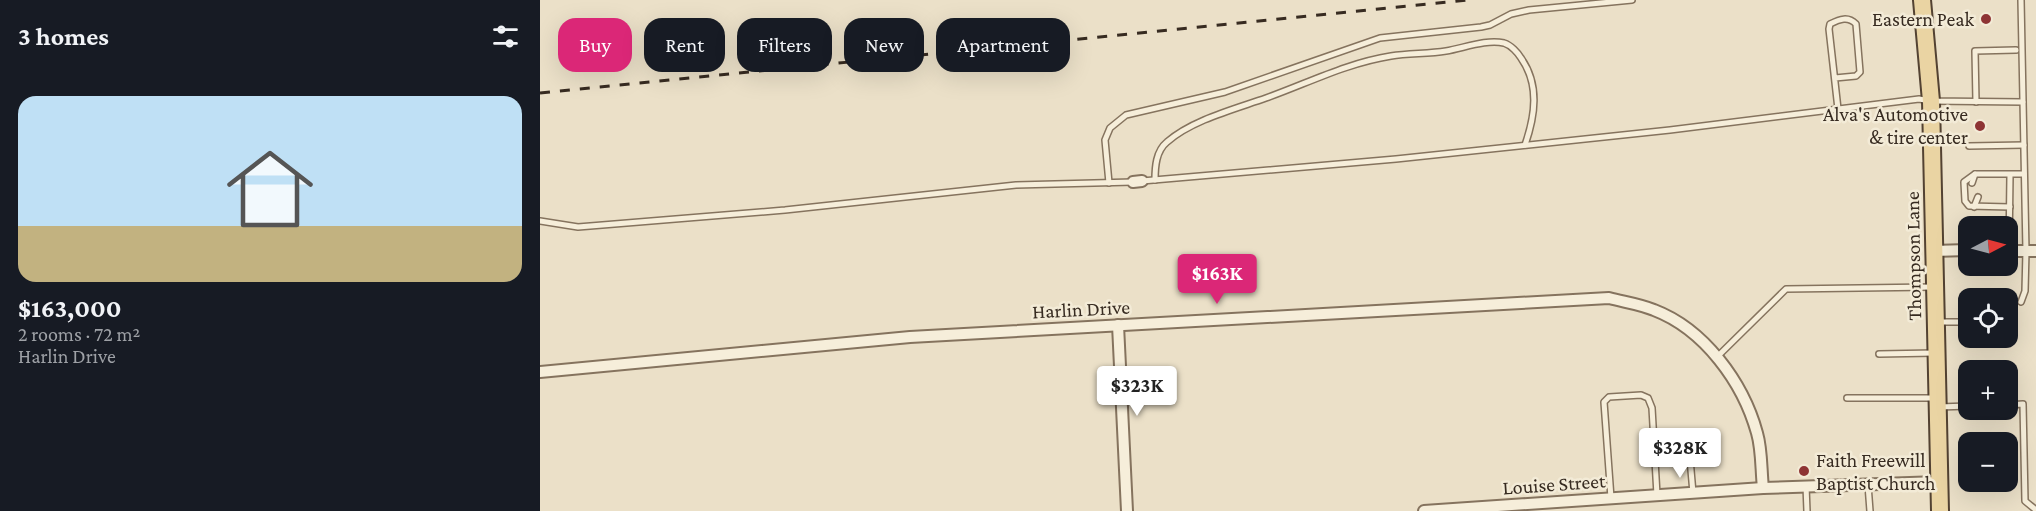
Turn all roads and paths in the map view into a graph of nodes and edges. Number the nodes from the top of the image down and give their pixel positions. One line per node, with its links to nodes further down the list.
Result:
1 (1632, 0): 17 (lane)
2 (1922, 0): 6 (main road, Thompson Lane)
3 (2021, 0): 8 (lane)
4 (2016, 50): 7 (lane)
5 (1835, 78): 5 (lane); 9 (lane)
6 (1931, 101): 7 (lane); 9 (lane); 25 (main road, Thompson Lane)
7 (1976, 102): 8 (lane)
8 (2023, 102): 11 (lane)
9 (1838, 109): 10 (lane)
10 (1525, 145): 16 (lane); 16 (lane)
11 (2024, 145): 12 (lane); 14 (lane)
12 (1969, 146)
13 (1974, 174): 15 (lane); 18 (lane); 20 (lane)
14 (2024, 174): 15 (lane); 26 (lane)
15 (2010, 175): 21 (lane)
16 (1155, 180): 17 (lane)
17 (1109, 183): 23 (lane)
18 (1974, 183)
19 (1975, 197): 20 (lane)
20 (1974, 207): 21 (lane)
21 (2010, 207): 22 (lane)
22 (2010, 216)
23 (540, 221)
24 (1958, 250): 25 (street)
25 (1933, 251): 27 (main road, Thompson Lane)
26 (2031, 251): 28 (lane)
27 (1934, 287): 29 (main road, Thompson Lane); 34 (lane)
28 (2021, 302)
29 (1935, 322): 30 (lane); 32 (main road, Thompson Lane)
30 (1958, 322)
31 (1118, 325): 34 (street, Harlin Drive); 35 (street, Harlin Drive); 50 (street)
32 (1936, 352): 33 (lane); 37 (main road, Thompson Lane)
33 (1879, 354)
34 (1717, 357): 44 (street, Harlin Drive)
35 (540, 372)
36 (1847, 398): 37 (lane)
37 (1937, 403): 39 (lane); 41 (main road, Thompson Lane)
38 (2018, 404): 49 (lane)
39 (1958, 405)
40 (1688, 436): 45 (lane)
41 (1939, 482): 42 (street, Louise Street); 54 (main road, Thompson Lane)
42 (1868, 485): 43 (street, Louise Street); 53 (lane)
43 (1806, 486): 44 (street, Louise Street); 52 (lane)
44 (1763, 488): 45 (street, Louise Street)
45 (1693, 493): 46 (street, Louise Street)
46 (1656, 495): 47 (street, Louise Street); 47 (lane)
47 (1611, 499): 48 (street, Louise Street)
48 (1526, 508): 51 (street, Louise Street)
49 (2036, 510)
50 (1127, 511)
51 (1424, 511)
52 (1807, 511)
53 (1870, 511)
54 (1940, 511)

